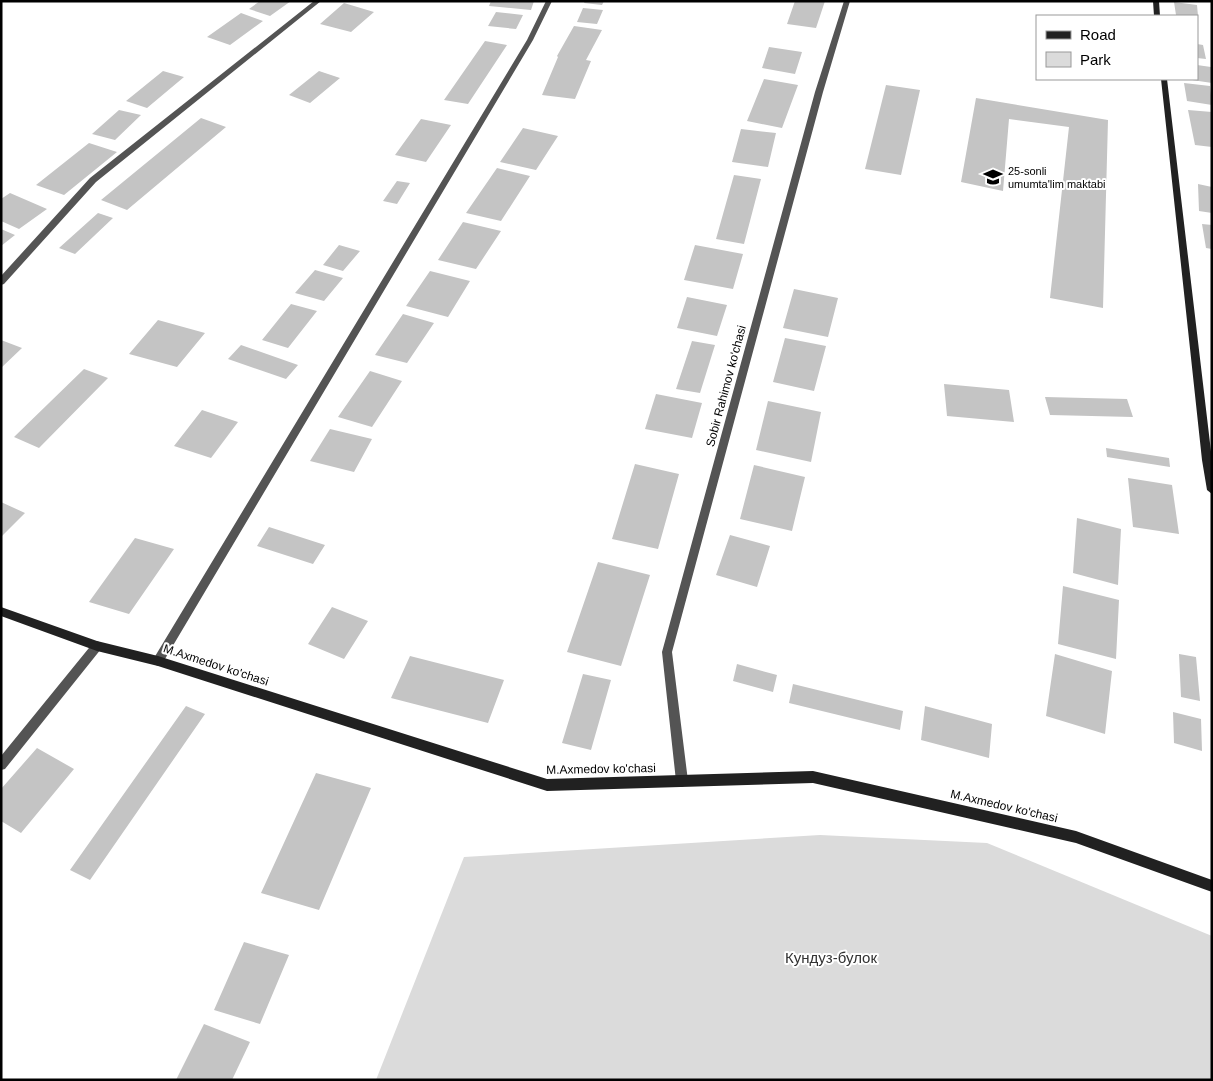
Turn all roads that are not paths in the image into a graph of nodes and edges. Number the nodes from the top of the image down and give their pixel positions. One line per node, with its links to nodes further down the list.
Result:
1 (318, 1): 7 (street)
2 (549, 1): 11 (street)
3 (847, 1): 13 (street, Sobir Rahimov ko'chasi)
4 (1156, 1): 5 (main road)
5 (1157, 15)
6 (1164, 80): 8 (main road)
7 (1, 282)
8 (1212, 490)
9 (1, 611): 10 (main road, M.Axmedov ko'chasi)
10 (96, 646): 11 (main road, M.Axmedov ko'chasi); 12 (street)
11 (158, 661): 13 (main road, M.Axmedov ko'chasi)
12 (1, 765)
13 (682, 781): 14 (main road, M.Axmedov ko'chasi)
14 (1212, 886)

